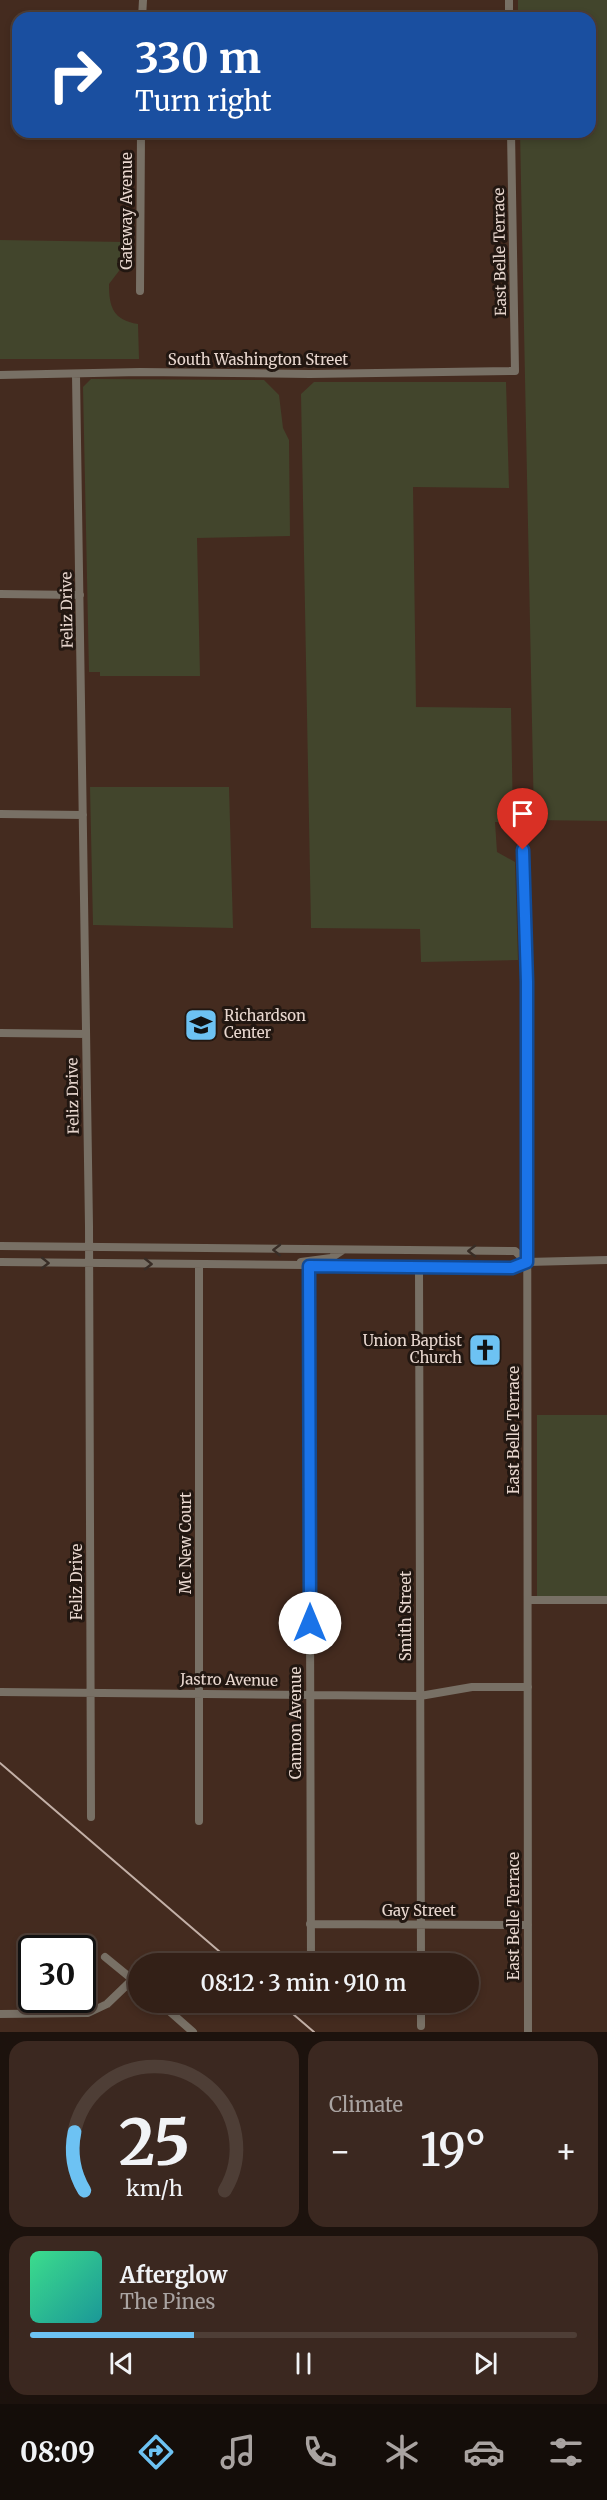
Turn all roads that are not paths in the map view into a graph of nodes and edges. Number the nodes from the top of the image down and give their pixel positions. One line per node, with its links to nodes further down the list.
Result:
1 (141, 138): 3 (street, Gateway Avenue)
2 (511, 138): 4 (street, East Belle Terrace)
3 (140, 291)
4 (515, 371): 6 (street, South Washington Street)
5 (0, 375): 6 (street, South Washington Street)
6 (76, 375): 8 (street, Feliz Drive)
7 (0, 594): 8 (street)
8 (80, 595): 10 (street, Feliz Drive)
9 (0, 814): 10 (street)
10 (83, 814): 13 (street, Feliz Drive)
11 (523, 828): 19 (street, East Belle Terrace)
12 (0, 1033): 13 (street)
13 (86, 1034): 15 (street, Feliz Drive)
14 (0, 1246): 15 (street)
15 (89, 1247): 16 (street, one-way to 15); 20 (street, Feliz Drive)
16 (343, 1250): 19 (street, one-way to 16); 22 (street)
17 (607, 1260): 19 (street)
18 (0, 1262): 20 (street, one-way to 20)
19 (527, 1262): 24 (street); 25 (street, East Belle Terrace)
20 (89, 1264): 21 (street, one-way to 21); 29 (street, Feliz Drive)
21 (199, 1265): 22 (street); 30 (street, Mc New Court)
22 (268, 1266): 23 (street)
23 (309, 1266): 24 (street); 31 (street, Cannon Avenue)
24 (418, 1268): 32 (street, Smith Street)
25 (528, 1600): 26 (street); 27 (street, East Belle Terrace)
26 (607, 1600)
27 (528, 1687): 32 (street, Jastro Avenue); 37 (street, East Belle Terrace)
28 (0, 1692): 29 (street, Jastro Avenue)
29 (90, 1693): 30 (street, Jastro Avenue); 33 (street, Feliz Drive)
30 (200, 1694): 31 (street, Jastro Avenue); 34 (street, Mc New Court)
31 (310, 1695): 32 (street, Jastro Avenue); 35 (street, Cannon Avenue)
32 (420, 1696): 36 (street, Smith Street)
33 (91, 1817)
34 (199, 1821)
35 (310, 1924): 36 (street, Gay Street); 38 (street, Cannon Avenue)
36 (421, 1924): 37 (street, Gay Street); 39 (street, Smith Street)
37 (528, 1925): 48 (street, East Belle Terrace)
38 (310, 1953)
39 (421, 1953)
40 (105, 1957): 41 (street)
41 (128, 1975)
42 (128, 1987): 45 (street)
43 (171, 2013): 47 (street)
44 (421, 2013): 46 (street)
45 (0, 2014)
46 (421, 2026)
47 (193, 2032)
48 (528, 2032)

